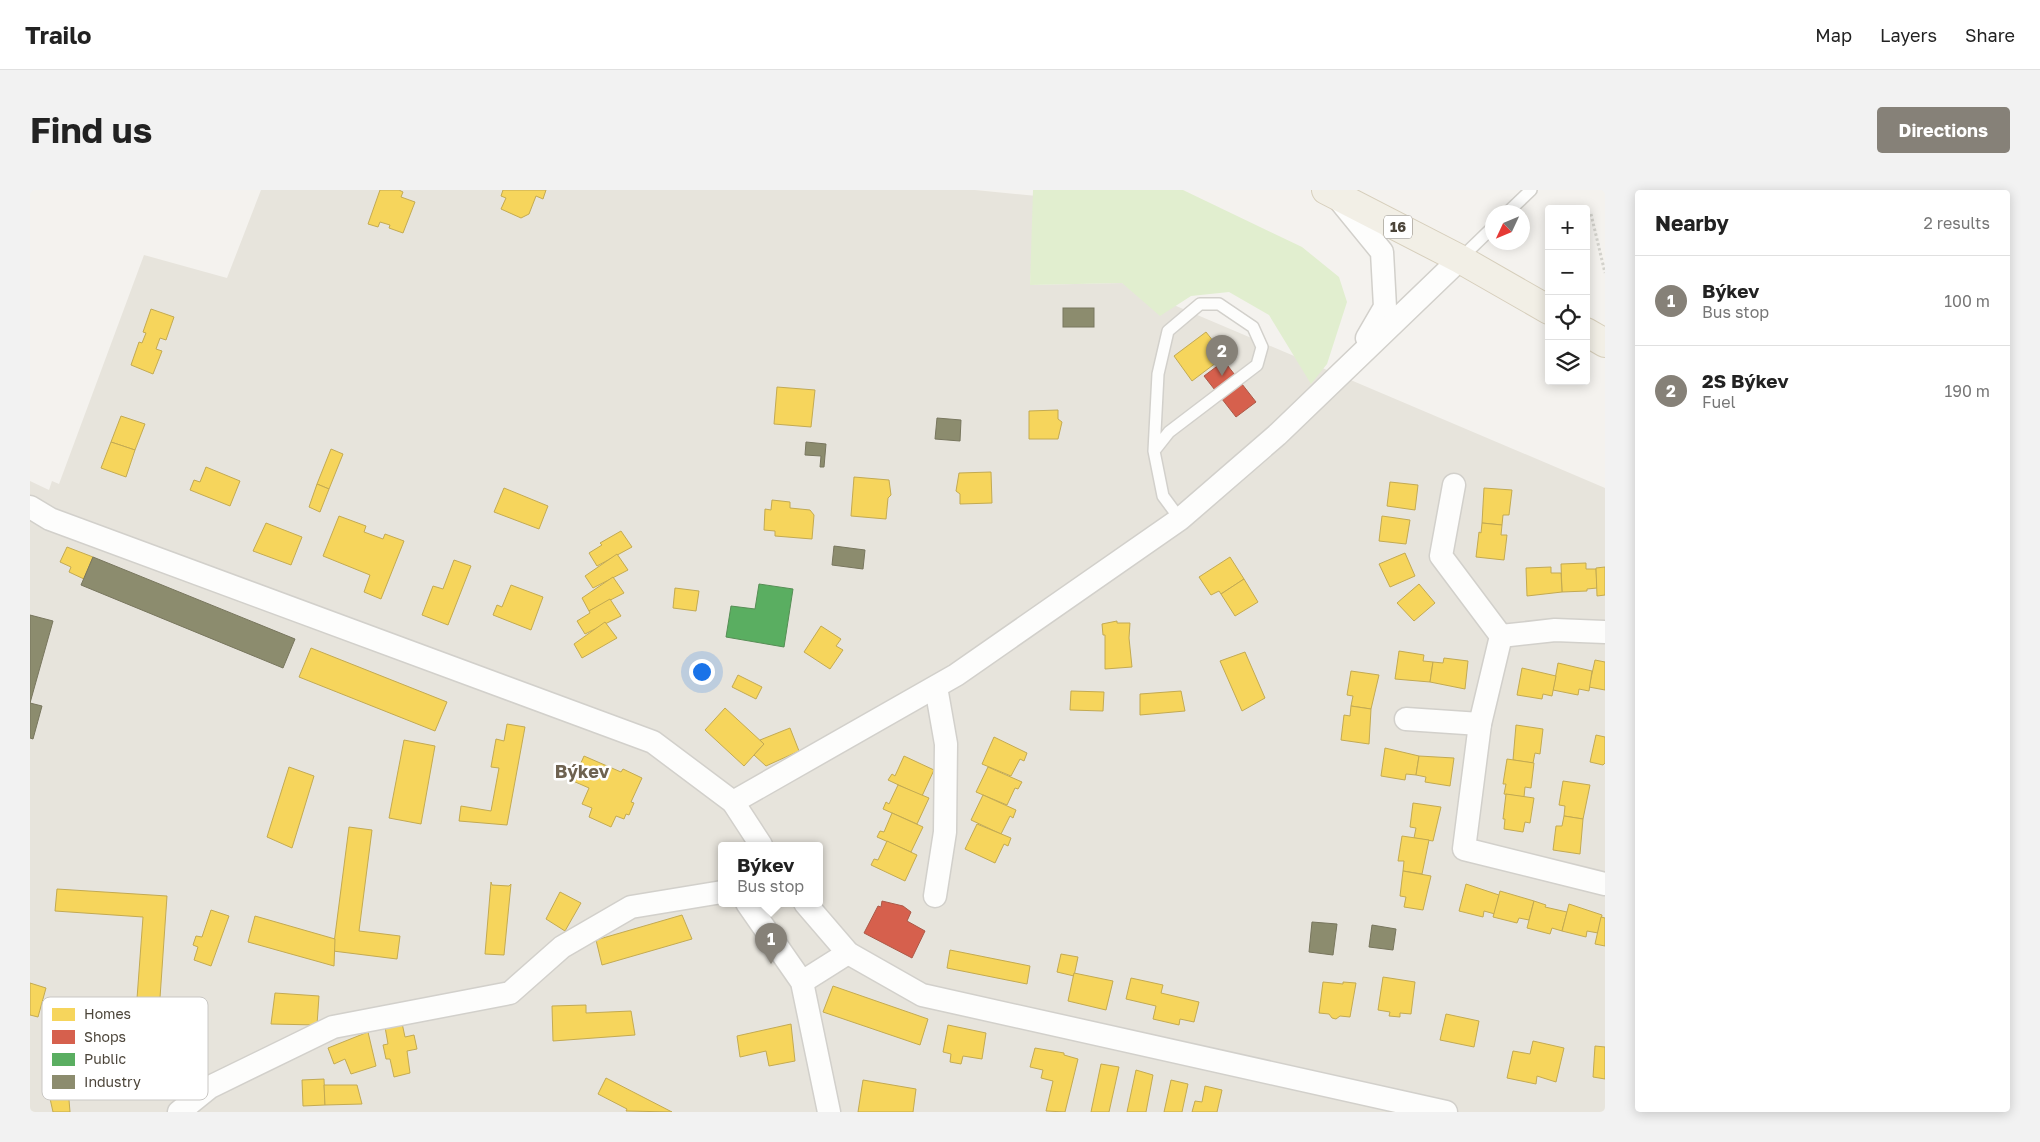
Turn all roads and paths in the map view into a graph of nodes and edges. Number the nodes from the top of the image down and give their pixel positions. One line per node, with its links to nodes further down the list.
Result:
1 (1532, 190): 3 (lane)
2 (1330, 192): 6 (main road, 16); 11 (street)
3 (1516, 205)
4 (1591, 214): 7 (path)
5 (1485, 235): 6 (lane)
6 (1460, 259): 8 (main road, 16); 11 (street)
7 (1605, 273)
8 (1545, 308)
9 (1590, 334): 10 (main road)
10 (1605, 343)
11 (1356, 359): 15 (street)
12 (1154, 451): 12 (lane); 15 (lane)
13 (1454, 485): 17 (street)
14 (30, 507): 21 (street)
15 (1180, 519): 18 (street)
16 (1605, 632): 17 (street)
17 (1501, 636): 20 (street)
18 (936, 687): 21 (street); 25 (street)
19 (1406, 719): 20 (street)
20 (1480, 724): 23 (street)
21 (733, 802): 22 (street)
22 (759, 842)
23 (1604, 878)
24 (718, 893): 30 (street)
25 (935, 896)
26 (750, 907): 29 (street)
27 (808, 907): 28 (street)
28 (848, 953): 29 (street); 34 (street)
29 (802, 982): 33 (street)
30 (208, 1089)
31 (194, 1100): 32 (street)
32 (179, 1112)
33 (829, 1112)
34 (1446, 1112)

